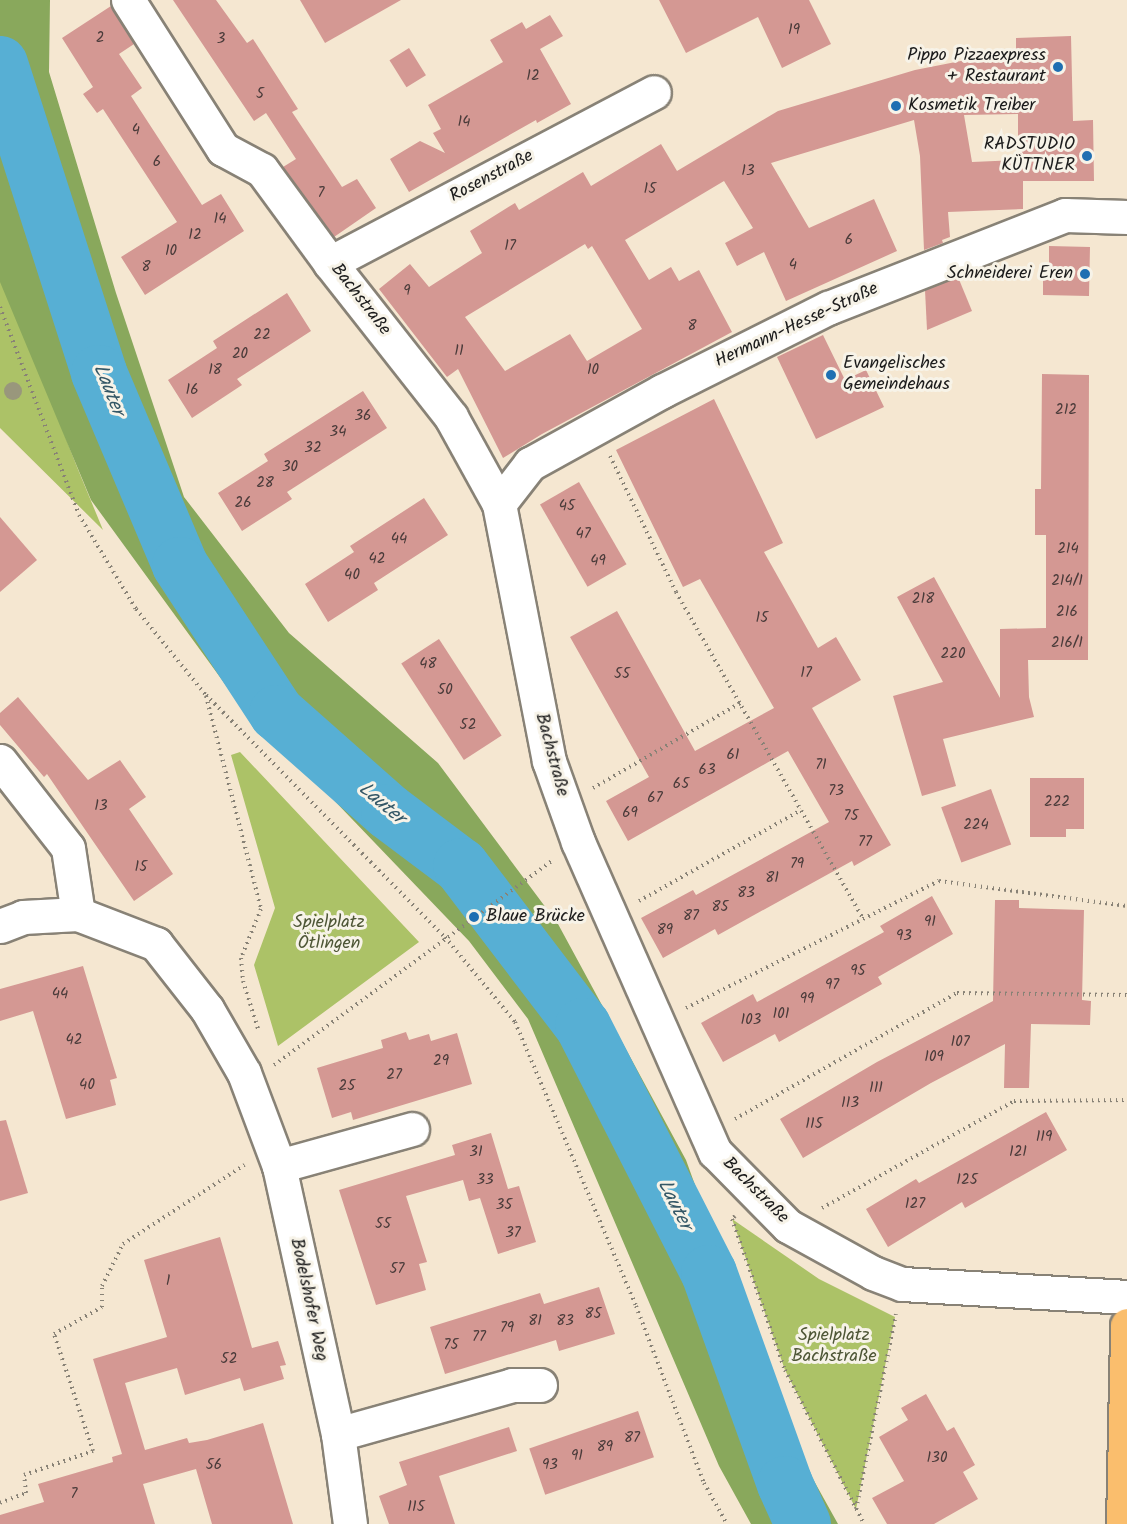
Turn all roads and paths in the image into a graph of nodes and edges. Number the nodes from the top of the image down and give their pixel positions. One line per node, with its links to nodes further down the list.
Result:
1 (128, 0): 4 (street, Bachstraße)
2 (654, 92): 4 (street, Rosenstraße)
3 (1127, 217): 6 (street, Hermann-Hesse-Straße)
4 (330, 263): 7 (street, Bachstraße)
5 (0, 308): 8 (path)
6 (596, 427): 7 (street, Hermann-Hesse-Straße); 9 (path)
7 (499, 504): 11 (street, Bachstraße)
8 (206, 695): 19 (path); 22 (path)
9 (740, 703): 11 (path); 12 (path)
10 (0, 761): 15 (street)
11 (564, 804): 16 (street, Bachstraße)
12 (801, 810): 16 (path); 17 (path)
13 (529, 877): 19 (path)
14 (1127, 906): 17 (path)
15 (78, 914): 18 (street, Bodelshofer Weg); 23 (street, Bodelshofer Weg)
16 (610, 917): 21 (street, Bachstraße)
17 (863, 918): 21 (path)
18 (0, 926)
19 (445, 937): 23 (path); 39 (path)
20 (1127, 995): 27 (path)
21 (657, 1022): 27 (street, Bachstraße)
22 (258, 1031)
23 (249, 1084): 25 (street, Bodelshofer Weg)
24 (1127, 1100): 30 (path)
25 (262, 1119): 28 (street, Bodelshofer Weg); 36 (path)
26 (412, 1129): 28 (street)
27 (708, 1135): 29 (street, Bachstraße)
28 (279, 1166): 35 (street, Bodelshofer Weg)
29 (755, 1192): 30 (street, Bachstraße); 37 (path)
30 (788, 1226): 31 (street, Bachstraße)
31 (902, 1284): 32 (street, Bachstraße); 37 (path)
32 (1127, 1297)
33 (1127, 1324): 41 (main road)
34 (540, 1385): 35 (street)
35 (338, 1434): 38 (street, Bodelshofer Weg)
36 (0, 1503)
37 (856, 1509): 40 (path)
38 (350, 1524)
39 (727, 1524)
40 (864, 1524)
41 (1123, 1524)

